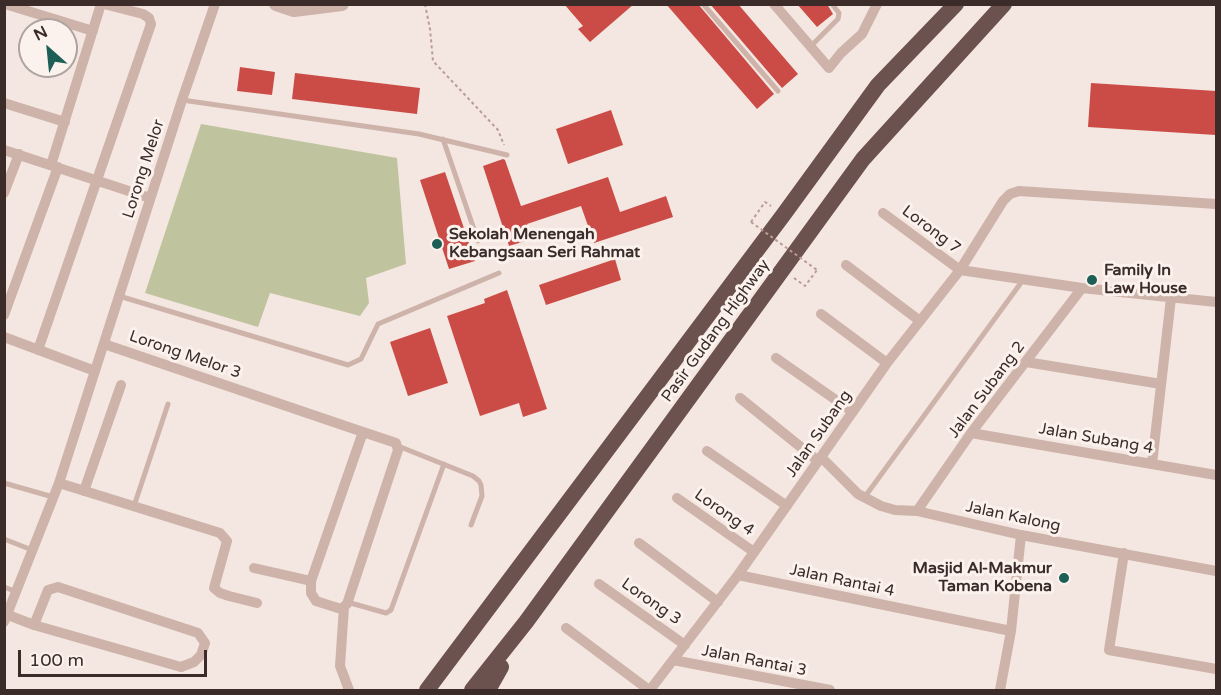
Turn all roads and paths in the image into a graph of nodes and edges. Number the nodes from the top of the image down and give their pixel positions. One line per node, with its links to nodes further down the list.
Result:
1 (5, 4): 13 (street)
2 (102, 4): 13 (street); 24 (street)
3 (215, 4): 16 (street, Lorong Melor)
4 (276, 4): 5 (street)
5 (342, 4)
6 (425, 4): 22 (path)
7 (704, 4): 15 (lane)
8 (774, 4): 14 (street)
9 (832, 4): 14 (lane)
10 (877, 4): 14 (street)
11 (956, 4): 96 (highway, Pasir Gudang Highway)
12 (1004, 4): 90 (highway, Pasir Gudang Highway)
13 (93, 31): 18 (street)
14 (810, 47)
15 (778, 91)
16 (182, 100): 19 (lane); 26 (street, Lorong Melor)
17 (4, 103): 18 (street)
18 (65, 122): 23 (street)
19 (443, 139): 22 (lane); 30 (lane)
20 (4, 150): 21 (street)
21 (19, 154): 23 (street); 25 (street)
22 (507, 155)
23 (55, 166): 24 (street); 41 (street)
24 (96, 180): 26 (street); 45 (street)
25 (4, 193)
26 (150, 198): 37 (street, Lorong Melor)
27 (765, 202): 35 (path, bridge)
28 (1216, 204): 32 (street, Jalan Subang)
29 (883, 213): 32 (street, Lorong 7)
30 (478, 241)
31 (846, 265): 42 (street)
32 (960, 270): 34 (street); 42 (street, Jalan Subang)
33 (499, 273): 37 (lane)
34 (1023, 280): 36 (street); 68 (lane)
35 (805, 286)
36 (1082, 288): 38 (street); 47 (street, Jalan Subang 2)
37 (119, 296): 44 (street, Lorong Melor)
38 (1171, 298): 39 (street); 50 (street)
39 (1216, 302)
40 (821, 314): 48 (street)
41 (4, 315)
42 (920, 321): 48 (street, Jalan Subang)
43 (4, 337): 45 (street)
44 (104, 344): 49 (street, Lorong Melor 3); 55 (street, Lorong Melor 3)
45 (38, 350): 49 (street)
46 (776, 358): 54 (street)
47 (1026, 362): 50 (street); 56 (street, Jalan Subang 2)
48 (887, 363): 54 (street, Jalan Subang)
49 (95, 371): 64 (street, Lorong Melor 3)
50 (1161, 384): 61 (street)
51 (121, 385): 65 (street)
52 (740, 398): 59 (street, Jalan Kalong)
53 (168, 404): 69 (lane)
54 (853, 412): 59 (street, Jalan Subang)
55 (363, 432): 57 (street, Lorong Melor 3); 82 (street)
56 (972, 433): 61 (street, Jalan Subang 4); 71 (street, Jalan Subang 2)
57 (398, 446): 60 (lane); 88 (street)
58 (707, 451): 70 (street)
59 (820, 459): 68 (street, Jalan Kalong); 70 (street, Jalan Subang)
60 (444, 464): 72 (lane); 88 (lane)
61 (1152, 464): 62 (street, Jalan Subang 4)
62 (1216, 475)
63 (4, 483): 66 (lane)
64 (59, 483): 65 (street); 66 (street, Lorong Melor 3)
65 (84, 490): 69 (street)
66 (53, 497): 76 (street, Lorong Melor 3)
67 (676, 498): 77 (street, Lorong 4)
68 (864, 498): 71 (street, Jalan Kalong)
69 (134, 506): 87 (street)
70 (787, 506): 77 (street, Jalan Subang)
71 (917, 511): 73 (street, Jalan Kalong)
72 (471, 525)
73 (1021, 535): 78 (street, Jalan Kalong); 93 (street)
74 (4, 539): 76 (lane)
75 (639, 543): 86 (street)
76 (33, 551): 85 (street, Lorong Melor 3)
77 (754, 552): 81 (street, Jalan Subang)
78 (1124, 553): 80 (street, Jalan Kalong); 97 (street)
79 (254, 568): 82 (street)
80 (1216, 570)
81 (738, 575): 86 (street, Jalan Subang); 93 (street, Jalan Rantai 4)
82 (311, 581): 88 (street)
83 (599, 584): 94 (street, Lorong 3)
84 (4, 587): 85 (lane)
85 (17, 592): 89 (street, Lorong Melor 3)
86 (718, 602): 94 (street, Jalan Subang)
87 (257, 603)
88 (346, 605): 98 (street)
89 (6, 618): 91 (street)
90 (526, 622): 101 (highway, Pasir Gudang Highway); 102 (highway); 103 (highway)
91 (34, 625): 91 (street)
92 (566, 628): 104 (street)
93 (1011, 631): 106 (street)
94 (685, 645): 95 (street, Jalan Subang)
95 (673, 660): 104 (street, Jalan Subang); 105 (street, Jalan Rantai 3)
96 (445, 665): 99 (highway); 100 (highway, Pasir Gudang Highway)
97 (1216, 669)
98 (349, 690)
99 (419, 690)
100 (427, 690)
101 (472, 690)
102 (479, 690)
103 (488, 690)
104 (649, 690)
105 (830, 690)
106 (1000, 690)

